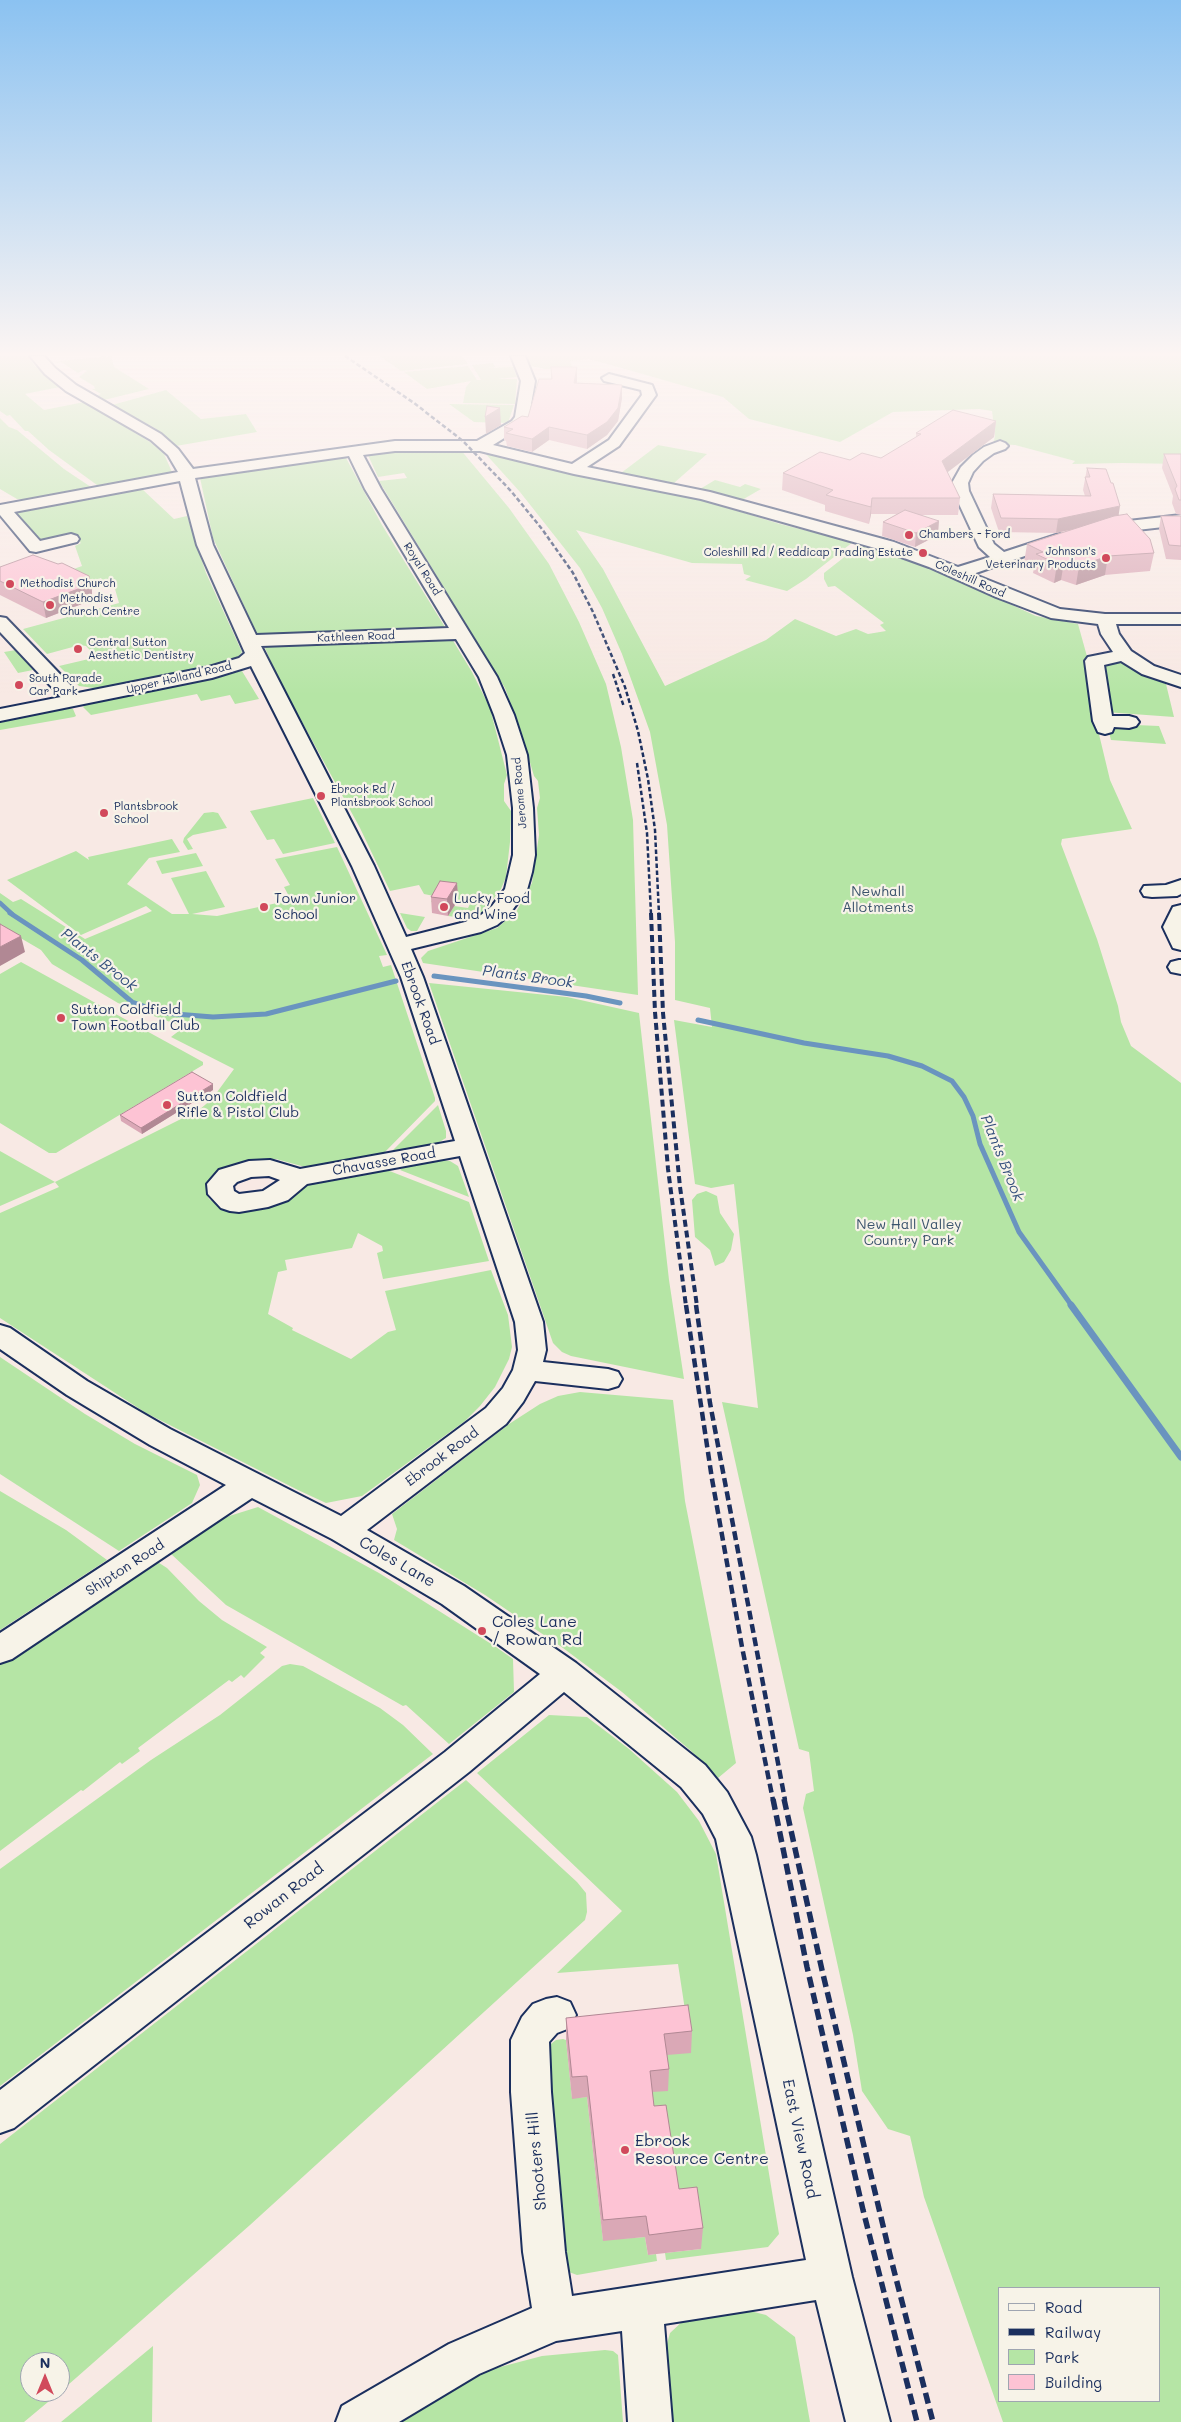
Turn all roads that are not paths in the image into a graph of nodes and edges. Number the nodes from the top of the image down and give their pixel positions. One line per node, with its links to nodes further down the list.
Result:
1 (184, 469): 6 (street)
2 (216, 469): 6 (street, Coleshill Road)
3 (363, 469): 15 (street, Royal Road)
4 (574, 469): 11 (street, Coleshill Road)
5 (967, 469): 10 (street)
6 (188, 475): 7 (street, Coleshill Road); 16 (street)
7 (1, 505): 9 (street)
8 (1181, 520): 10 (street)
9 (71, 539)
10 (1002, 558): 11 (street)
11 (958, 573): 12 (street, Coleshill Road)
12 (1105, 619): 13 (street, Coleshill Road); 17 (street)
13 (1181, 619)
14 (0, 622): 20 (street)
15 (461, 633): 16 (street, Kathleen Road); 18 (street, Royal Road)
16 (252, 648): 20 (street, Upper Holland Road); 25 (street, Ebrook Road)
17 (1124, 655): 19 (street); 22 (street)
18 (477, 659): 25 (street, Jerome Road)
19 (1181, 682)
20 (74, 700): 21 (street, Upper Holland Road)
21 (0, 715)
22 (1129, 722)
23 (1181, 912): 24 (street)
24 (1181, 943)
25 (398, 946): 26 (street, Ebrook Road)
26 (468, 1147): 27 (street, Chavasse Road); 29 (street, Ebrook Road)
27 (299, 1177)
28 (0, 1335): 31 (street, Coles Lane)
29 (528, 1370): 30 (street); 32 (street, Ebrook Road)
30 (608, 1379)
31 (250, 1484): 32 (street, Coles Lane); 33 (street, Shipton Road)
32 (343, 1532): 34 (street, Coles Lane)
33 (0, 1650)
34 (564, 1673): 35 (street, Coles Lane); 37 (street, Rowan Road)
35 (738, 1855): 38 (street, East View Road)
36 (557, 2015): 40 (street, Shooters Hill)
37 (0, 2114)
38 (831, 2277): 39 (street); 43 (street, East View Road)
39 (641, 2308): 40 (street); 42 (street)
40 (555, 2320): 41 (street)
41 (358, 2422)
42 (650, 2422)
43 (868, 2422)

